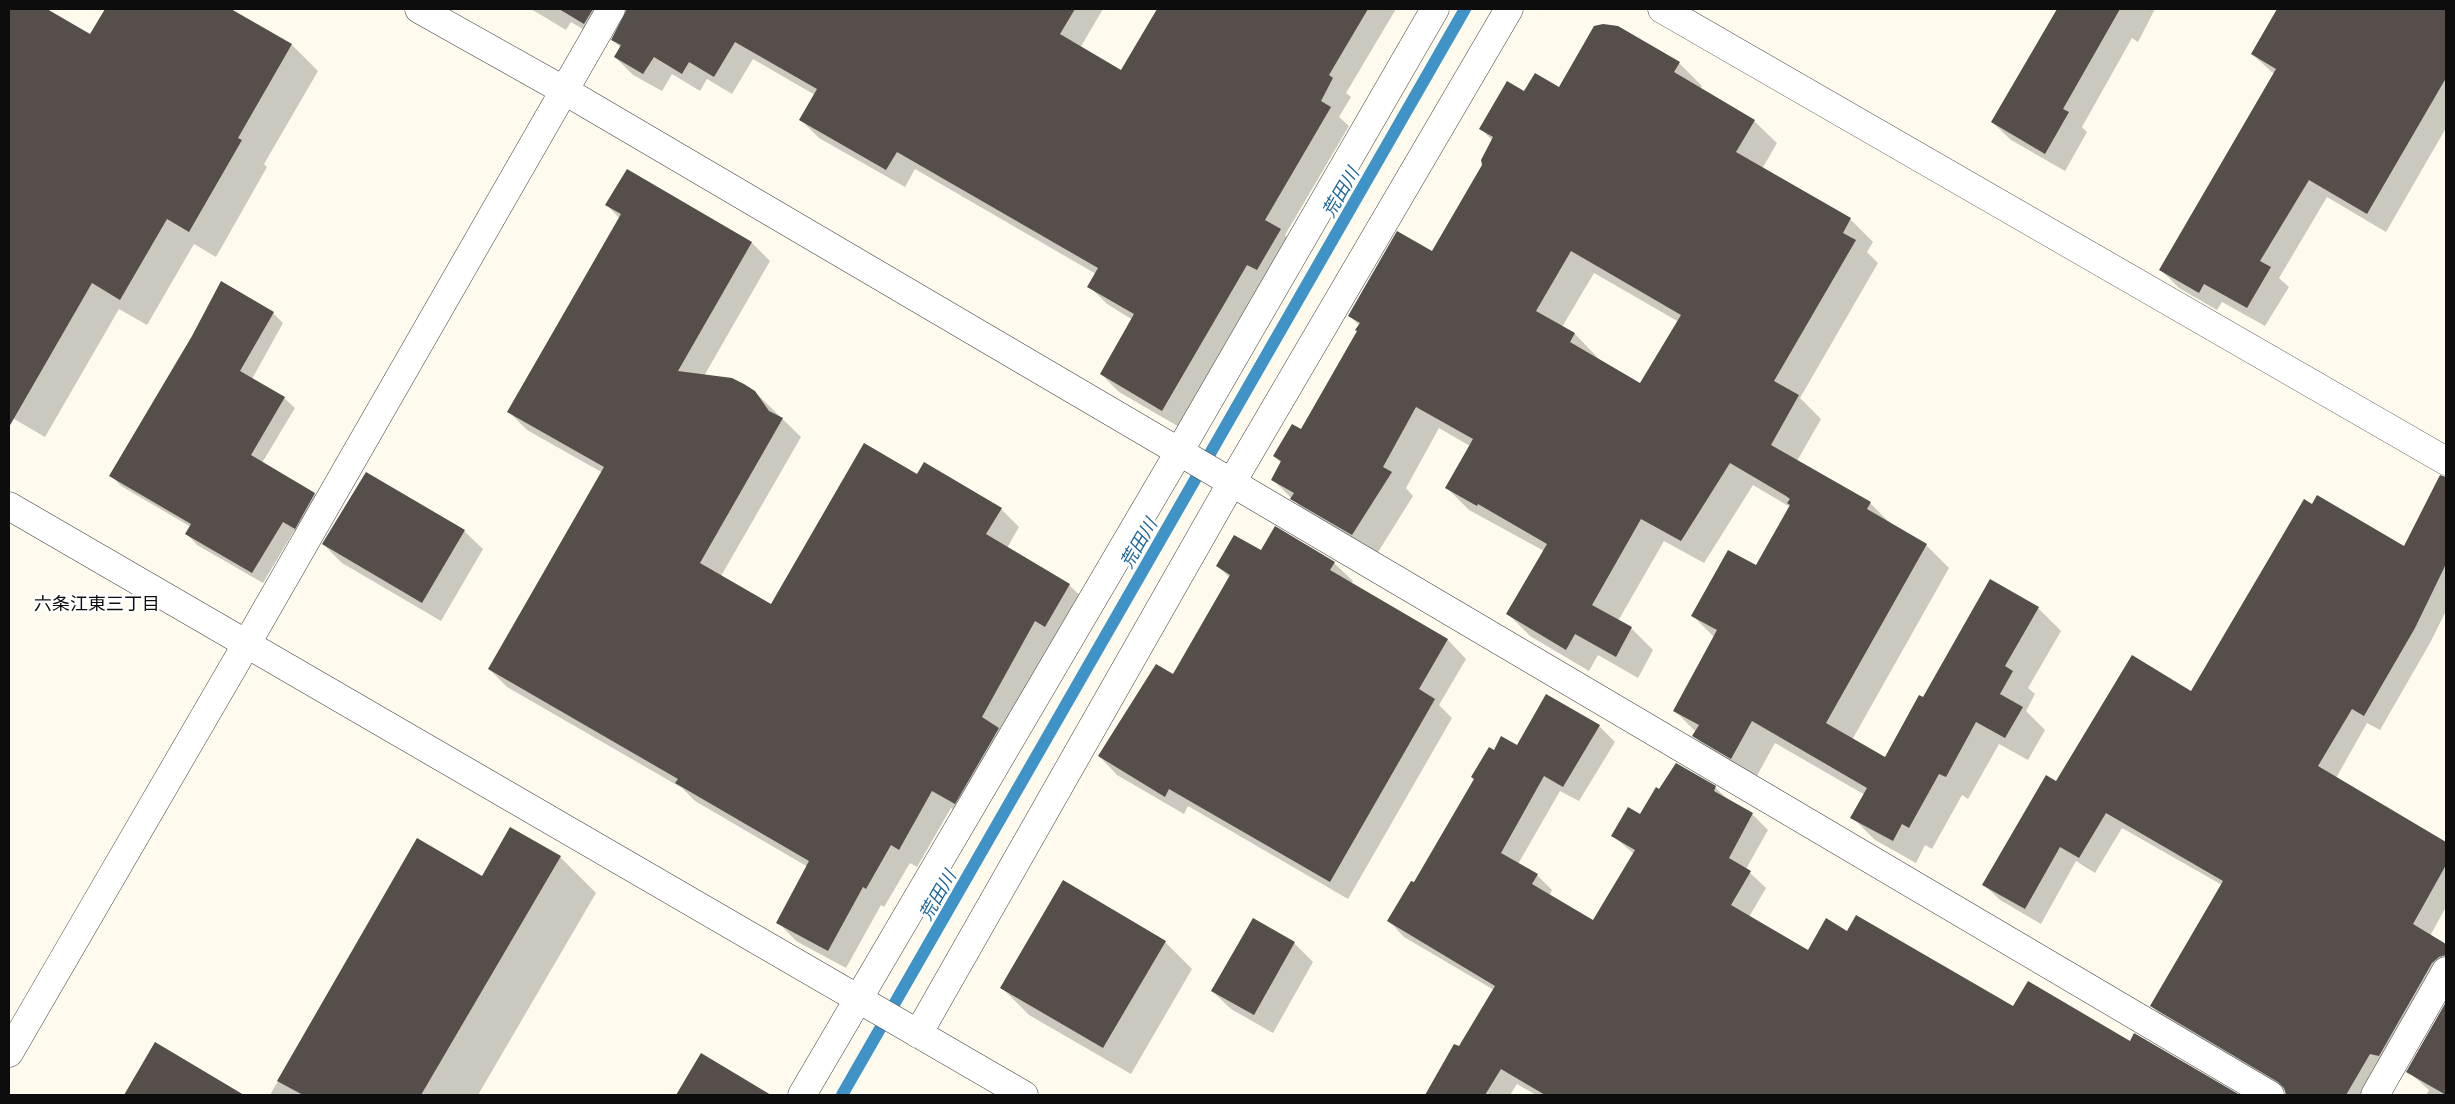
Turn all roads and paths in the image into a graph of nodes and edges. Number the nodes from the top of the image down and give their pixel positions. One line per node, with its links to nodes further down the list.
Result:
1 (419, 9): 6 (street)
2 (611, 9): 6 (street)
3 (1435, 9): 7 (street)
4 (1509, 9): 9 (street)
5 (1662, 9): 8 (street)
6 (564, 91): 7 (street); 11 (street)
7 (1183, 454): 9 (street); 13 (street)
8 (2446, 461)
9 (1228, 480): 14 (street); 18 (street)
10 (9, 506): 11 (street)
11 (246, 645): 13 (street); 15 (street)
12 (2446, 971): 19 (street)
13 (863, 1003): 14 (street); 16 (street)
14 (910, 1030): 17 (street)
15 (9, 1053)
16 (802, 1095)
17 (1024, 1095)
18 (2270, 1095)
19 (2374, 1095)

